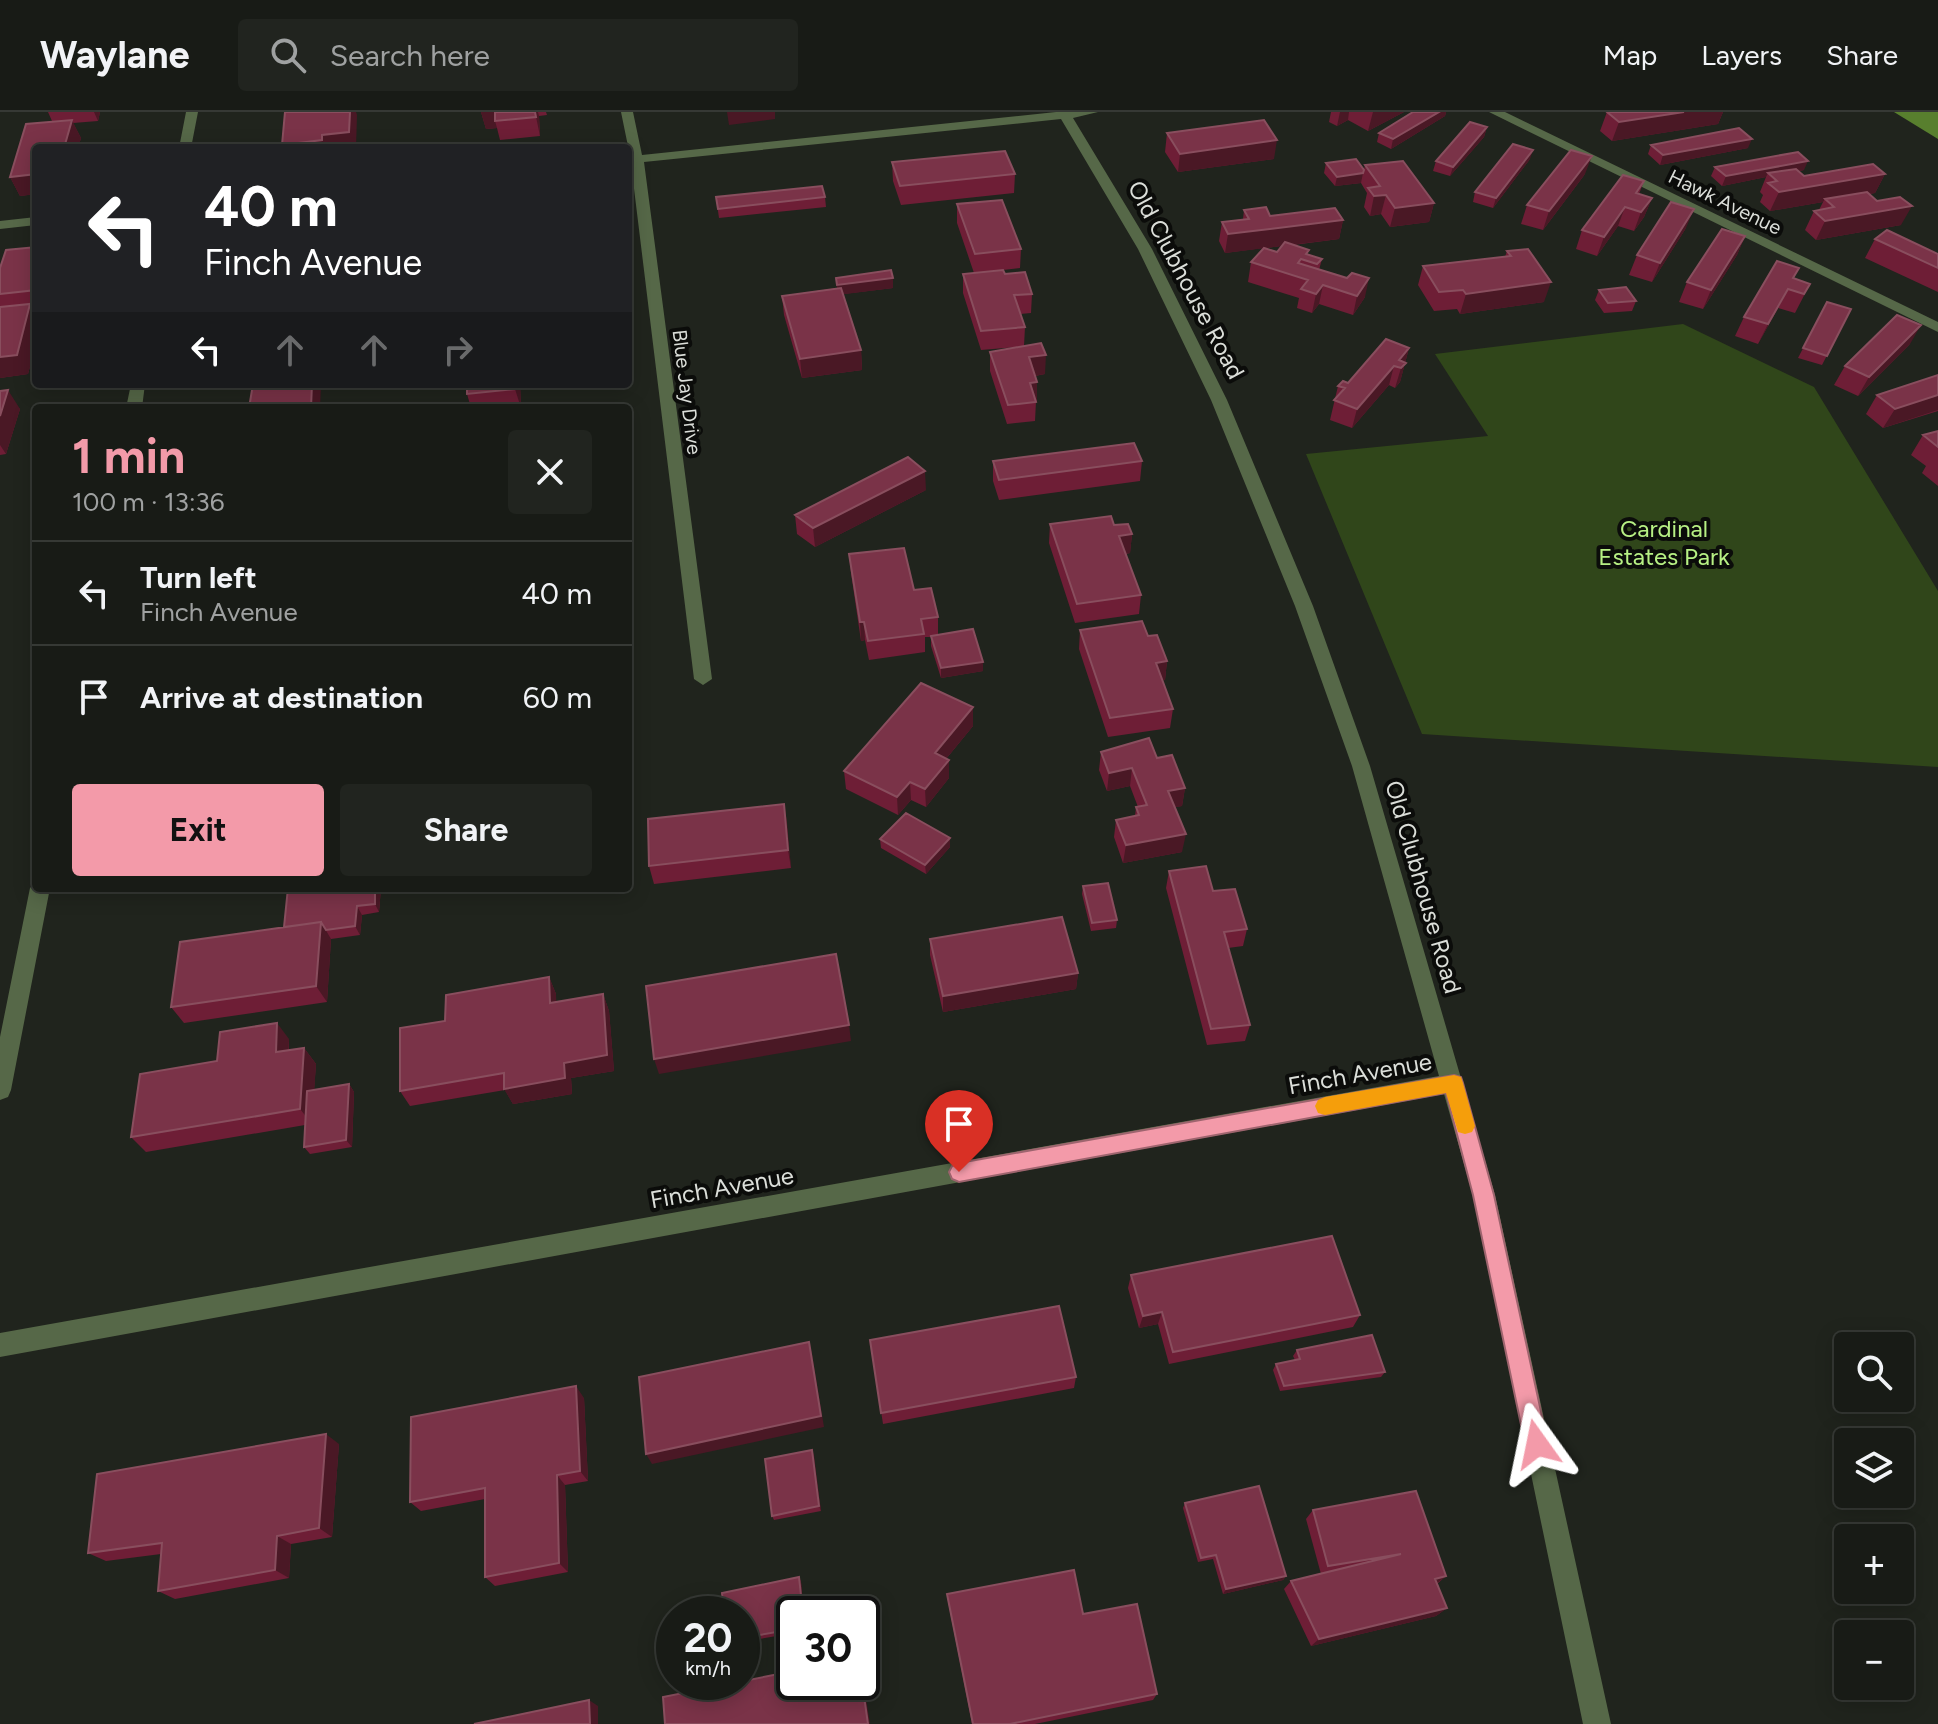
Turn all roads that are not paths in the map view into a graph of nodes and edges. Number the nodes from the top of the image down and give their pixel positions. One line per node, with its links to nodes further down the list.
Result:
1 (192, 112): 6 (street)
2 (627, 112): 7 (street, Blue Jay Drive)
3 (1092, 112): 5 (street)
4 (1495, 112): 11 (street, Hawk Avenue)
5 (1064, 113): 8 (street); 14 (street, Old Clubhouse Road)
6 (186, 144)
7 (630, 144)
8 (632, 160): 12 (street, Blue Jay Drive)
9 (32, 221): 10 (street)
10 (0, 225)
11 (1938, 328)
12 (703, 679)
13 (39, 892): 15 (street)
14 (1454, 1083): 16 (street, Finch Avenue); 17 (street, Old Clubhouse Road)
15 (0, 1090)
16 (0, 1345)
17 (1597, 1724)

